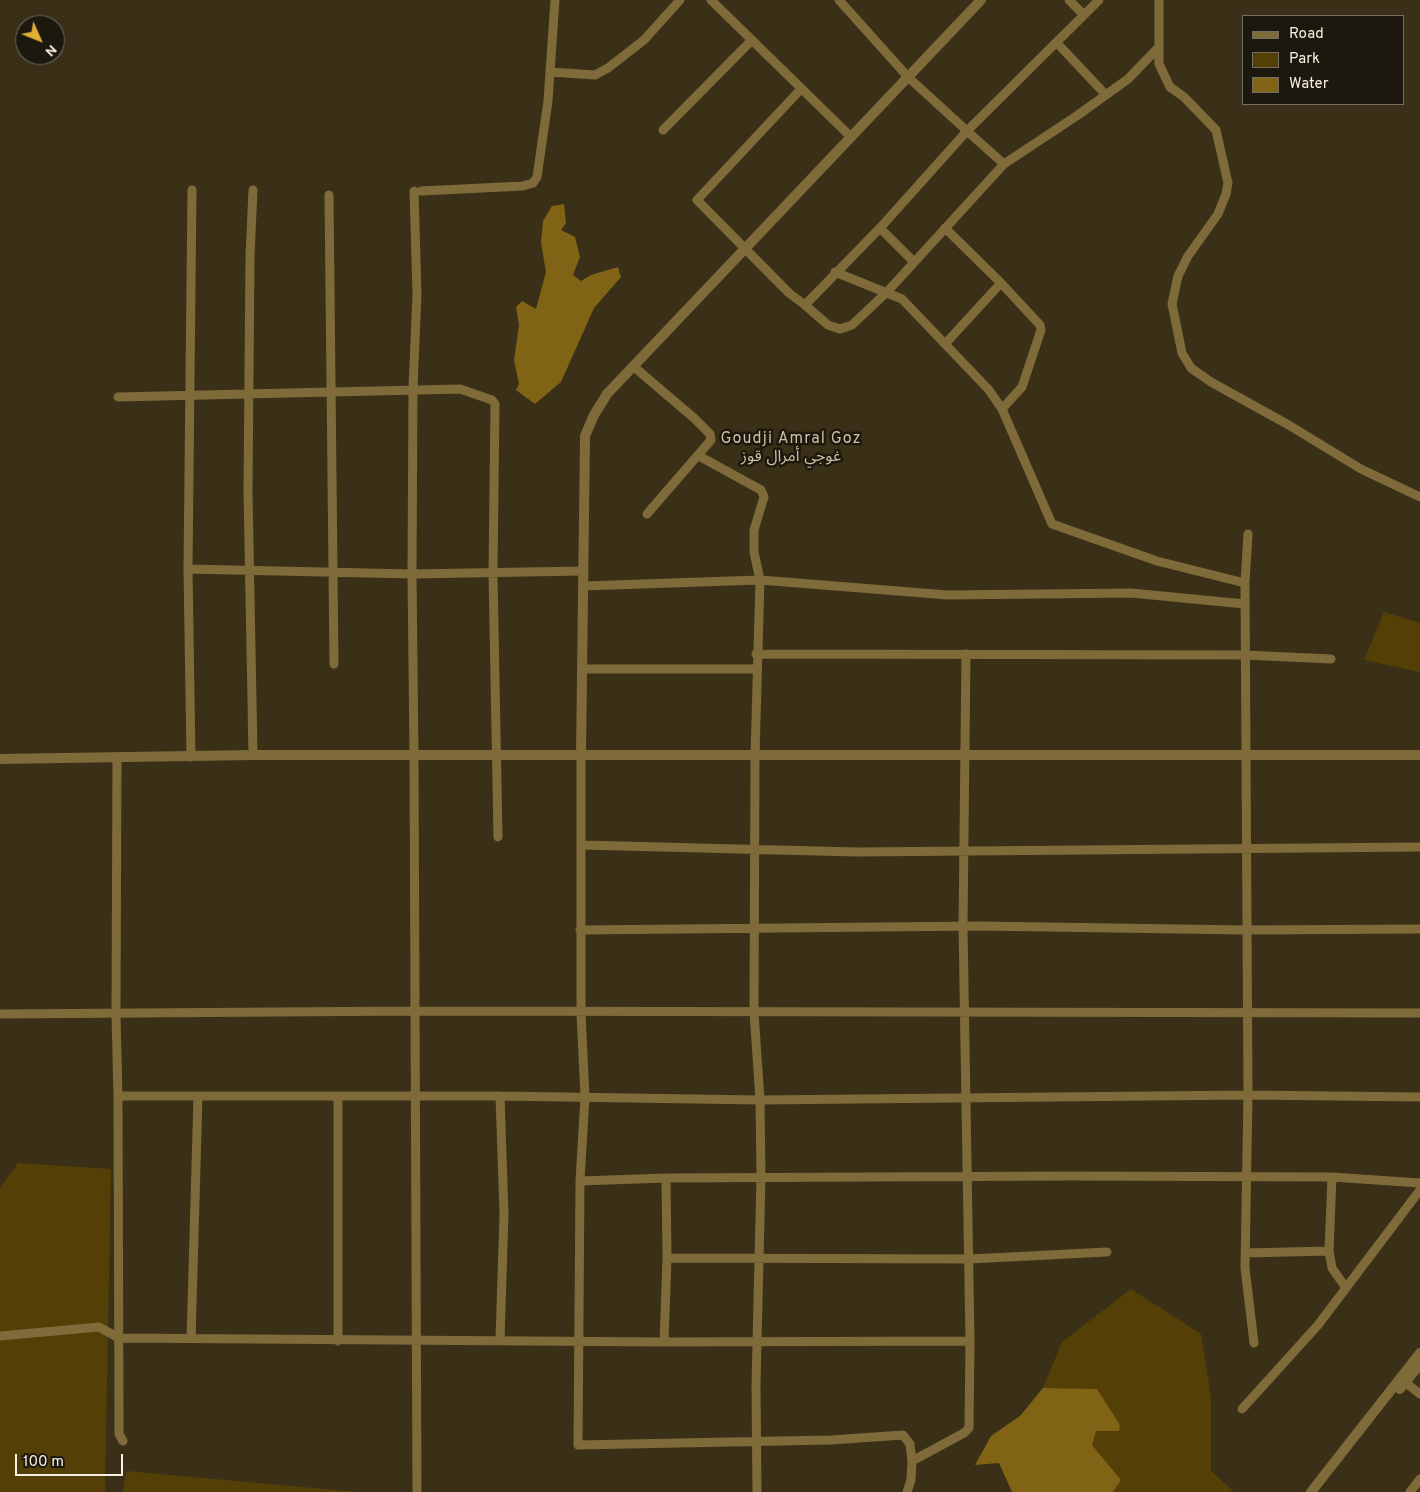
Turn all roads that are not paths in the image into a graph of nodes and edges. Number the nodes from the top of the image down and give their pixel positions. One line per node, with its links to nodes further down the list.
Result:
1 (555, 0): 13 (street)
2 (680, 0): 13 (street)
3 (711, 0): 10 (street)
4 (839, 0): 14 (street)
5 (981, 0): 14 (street)
6 (1069, 0): 9 (street)
7 (1099, 0): 9 (street)
8 (1159, 0): 12 (street)
9 (1084, 15): 11 (street)
10 (751, 41): 15 (street); 17 (street)
11 (1056, 43): 16 (street); 18 (street)
12 (1157, 49): 16 (street); 41 (street)
13 (550, 72): 34 (street)
14 (908, 76): 18 (street); 19 (street)
15 (801, 89): 19 (street); 26 (street)
16 (1106, 95): 20 (street)
17 (663, 130)
18 (966, 131): 20 (street); 24 (street)
19 (851, 137): 26 (street)
20 (1004, 164): 25 (street)
21 (192, 190): 37 (street)
22 (253, 190): 36 (street)
23 (329, 195): 35 (street)
24 (880, 228): 27 (street); 28 (street)
25 (945, 228): 27 (street); 29 (street)
26 (745, 248): 31 (street); 33 (street)
27 (914, 262): 30 (street)
28 (835, 272): 30 (street); 31 (street)
29 (1001, 283): 32 (street); 39 (street)
30 (887, 292): 31 (street); 32 (street)
31 (805, 305)
32 (945, 344): 39 (street)
33 (633, 366): 40 (street); 47 (street)
34 (413, 388): 35 (street); 48 (street); 49 (street)
35 (330, 391): 36 (street); 46 (street)
36 (250, 393): 37 (street); 45 (street)
37 (191, 394): 38 (street); 44 (street)
38 (118, 397)
39 (1002, 409): 51 (street)
40 (699, 456): 42 (street); 50 (street)
41 (1420, 497)
42 (647, 514)
43 (1248, 534): 51 (street)
44 (188, 569): 45 (street); 69 (street)
45 (250, 570): 46 (street); 65 (street)
46 (331, 572): 49 (street); 58 (street)
47 (583, 572): 48 (street); 52 (street)
48 (493, 573): 49 (street); 70 (street)
49 (412, 574): 66 (street)
50 (760, 580): 52 (street); 53 (street); 54 (street)
51 (1245, 584): 53 (street)
52 (583, 586): 59 (street)
53 (1245, 604): 56 (street)
54 (756, 654): 55 (street); 60 (street)
55 (966, 654): 56 (street); 63 (street)
56 (1245, 655): 57 (street); 61 (street)
57 (1331, 659)
58 (334, 664)
59 (582, 669): 60 (street); 67 (street)
60 (756, 669): 62 (street)
61 (1246, 754): 63 (street); 64 (street); 74 (street)
62 (755, 755): 63 (street); 67 (street); 76 (street)
63 (967, 755): 77 (street)
64 (1420, 755)
65 (253, 756): 66 (street); 69 (street)
66 (414, 756): 70 (street); 83 (street)
67 (581, 756): 70 (street); 73 (street)
68 (117, 757): 69 (street); 71 (street); 89 (street)
69 (191, 757)
70 (497, 757): 72 (street)
71 (0, 759)
72 (498, 837)
73 (582, 845): 76 (street); 80 (street)
74 (1245, 846): 75 (street); 77 (street); 82 (street)
75 (1420, 847)
76 (755, 848): 77 (street); 81 (street)
77 (963, 850): 78 (street)
78 (963, 926): 81 (street); 82 (street); 85 (street)
79 (1420, 929): 82 (street)
80 (580, 930): 81 (street); 87 (street)
81 (755, 930): 84 (street)
82 (1246, 930): 86 (street)
83 (415, 1011): 87 (street); 89 (street); 93 (street)
84 (754, 1012): 85 (street); 87 (street); 100 (street)
85 (964, 1012): 86 (street); 98 (street)
86 (1246, 1012): 90 (street); 95 (street)
87 (581, 1013): 97 (street)
88 (0, 1014): 89 (street)
89 (116, 1014): 91 (street)
90 (1420, 1014)
91 (118, 1096): 92 (street); 117 (street)
92 (198, 1096): 96 (street); 118 (street)
93 (415, 1096): 94 (street); 96 (street); 120 (street)
94 (500, 1096): 97 (street); 121 (street)
95 (1248, 1096): 98 (street); 99 (street); 105 (street)
96 (338, 1097): 119 (street)
97 (585, 1097): 100 (street); 106 (street)
98 (967, 1097): 100 (street); 101 (street)
99 (1420, 1097)
100 (760, 1100): 104 (street)
101 (969, 1177): 104 (street); 105 (street); 114 (street)
102 (1332, 1177): 105 (street); 107 (street); 109 (street)
103 (666, 1178): 104 (street); 106 (street); 112 (street)
104 (761, 1178): 113 (street)
105 (1248, 1178): 111 (street)
106 (580, 1181): 124 (street)
107 (1420, 1183)
108 (1420, 1190): 115 (street)
109 (1329, 1251): 111 (street); 115 (street)
110 (1107, 1252): 114 (street)
111 (1245, 1253): 126 (street)
112 (667, 1258): 113 (street); 125 (street)
113 (760, 1258): 114 (street); 122 (street)
114 (970, 1259): 123 (street)
115 (1346, 1288): 131 (street)
116 (0, 1336): 117 (street)
117 (119, 1338): 118 (street); 132 (street)
118 (191, 1339): 119 (street)
119 (338, 1340): 120 (street)
120 (416, 1340): 121 (street); 136 (street)
121 (500, 1340): 124 (street)
122 (757, 1341): 123 (street); 125 (street); 133 (street)
123 (970, 1341): 134 (street)
124 (580, 1342): 125 (street); 133 (street)
125 (664, 1342)
126 (1254, 1343)
127 (1420, 1353): 129 (street)
128 (1420, 1364): 129 (street)
129 (1402, 1380): 130 (street); 139 (street); 140 (street)
130 (1420, 1394)
131 (1242, 1408)
132 (123, 1441)
133 (756, 1441): 134 (street); 137 (street)
134 (912, 1461): 138 (street)
135 (1420, 1479): 141 (street)
136 (417, 1492)
137 (757, 1492)
138 (907, 1492)
139 (1311, 1492)
140 (1319, 1492)
141 (1410, 1492)

